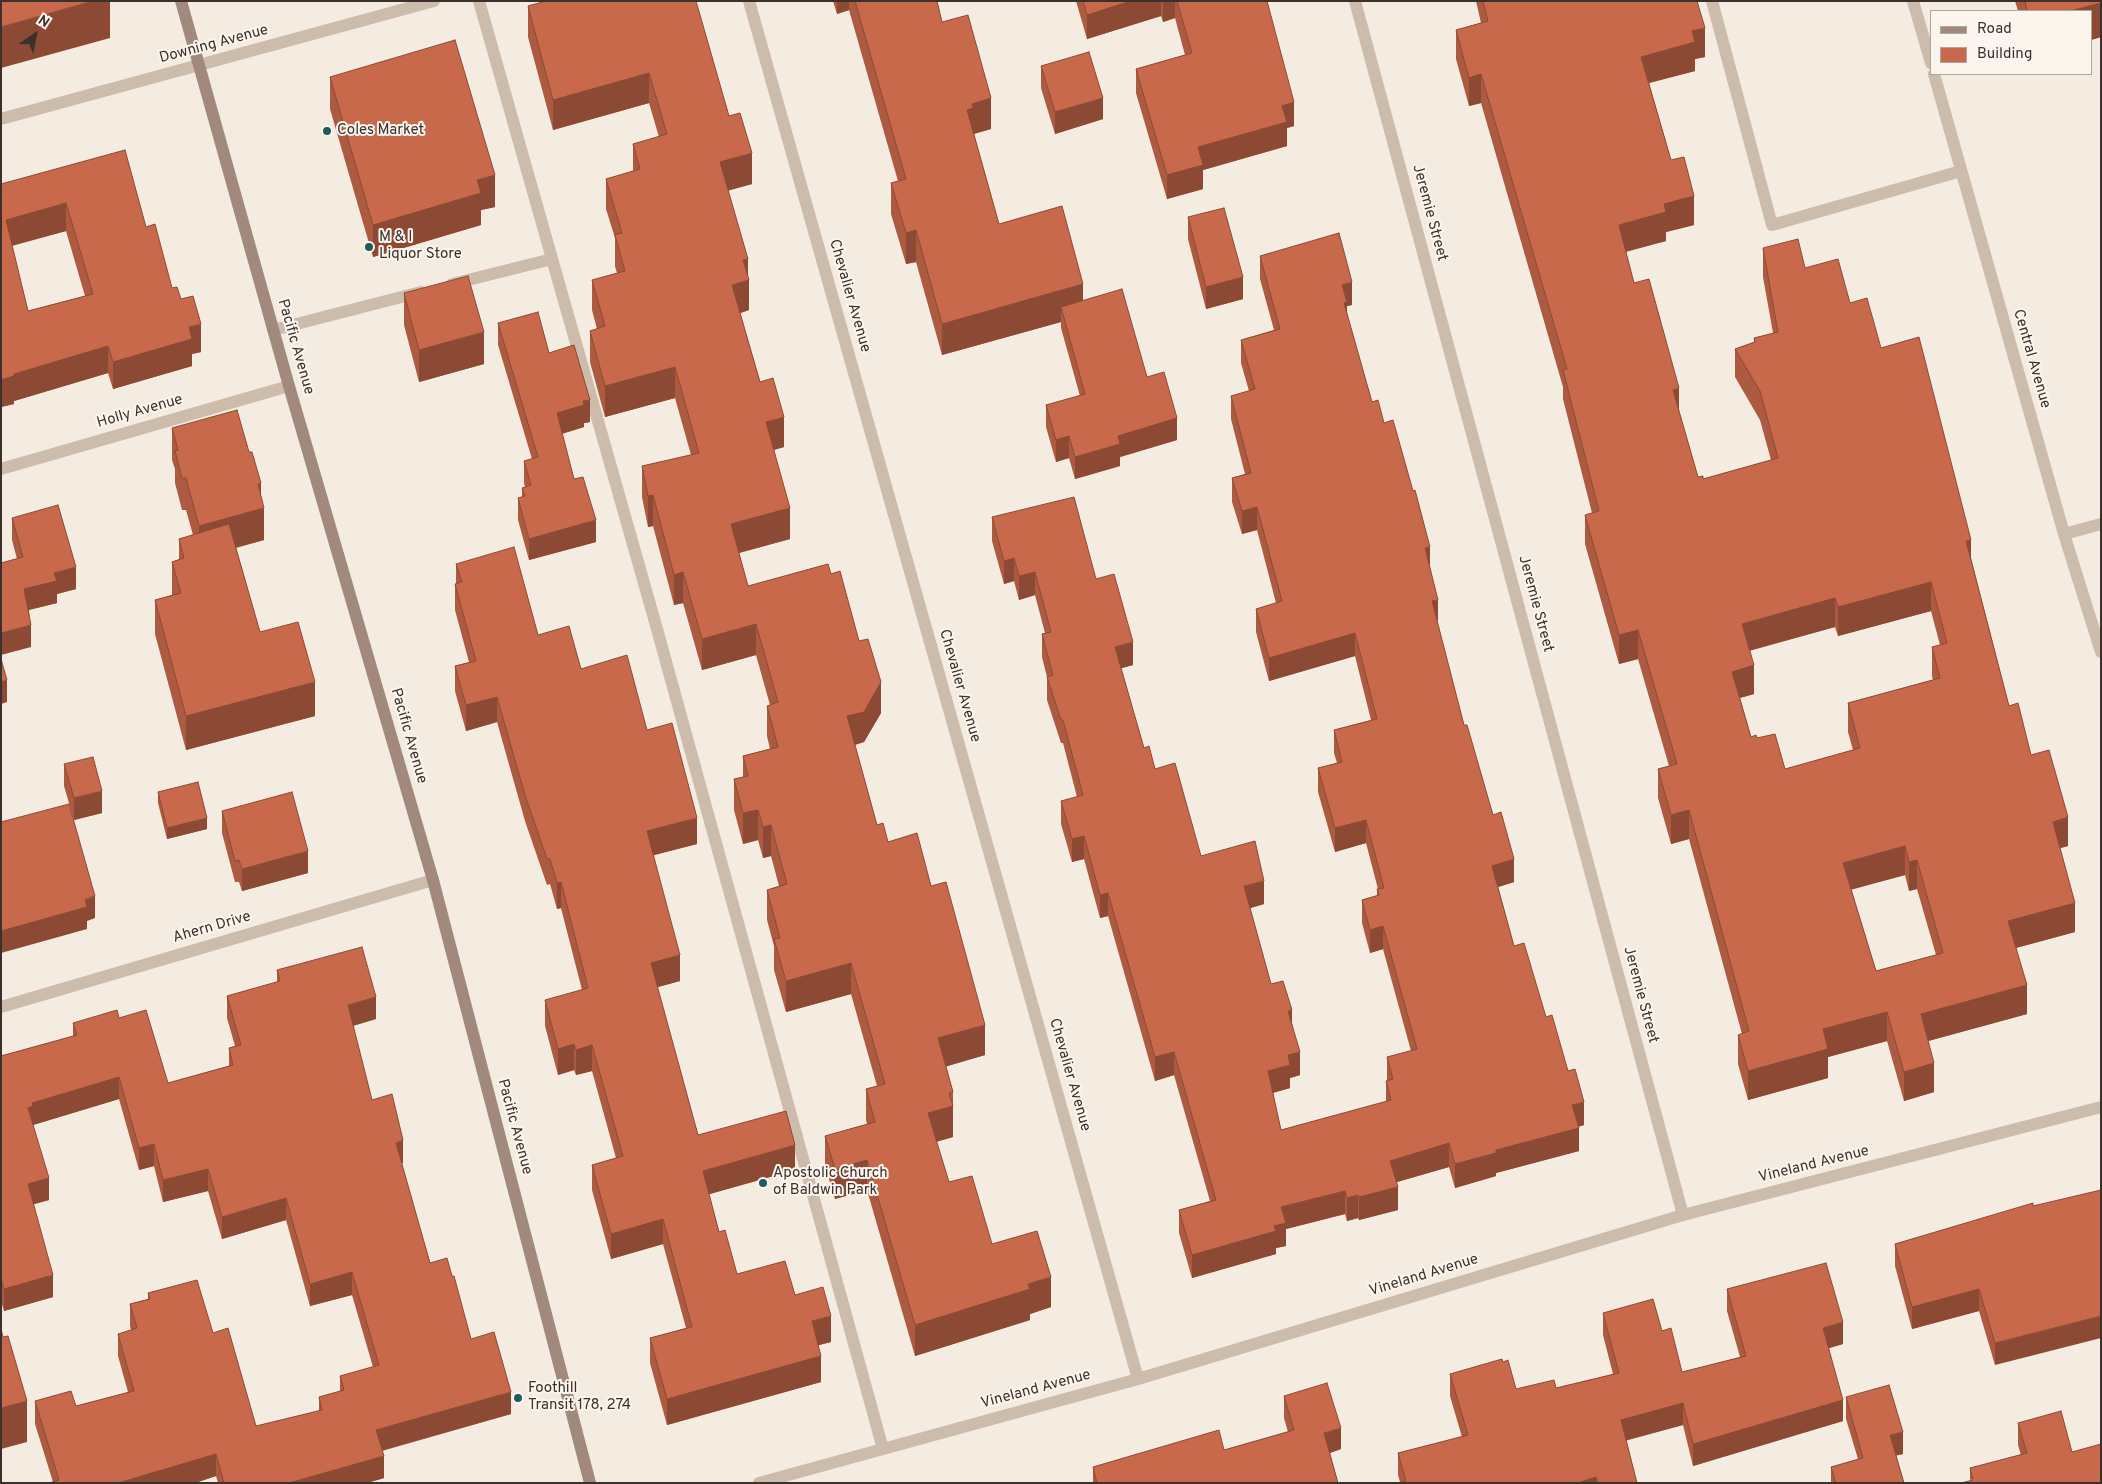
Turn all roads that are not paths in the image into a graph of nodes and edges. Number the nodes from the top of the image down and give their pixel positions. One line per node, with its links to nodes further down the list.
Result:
1 (181, 1): 9 (main road, Pacific Avenue)
2 (434, 1): 9 (street, Downing Avenue)
3 (479, 1): 13 (street)
4 (749, 1): 24 (street, Chevalier Avenue)
5 (1356, 1): 23 (street, Jeremie Street)
6 (1712, 1): 12 (street)
7 (1913, 1): 8 (street)
8 (1930, 60)
9 (200, 66): 11 (street, Downing Avenue); 14 (main road, Pacific Avenue)
10 (1934, 75): 12 (street, Central Avenue)
11 (1, 119)
12 (1961, 171): 18 (street, Central Avenue)
13 (552, 259): 14 (street); 25 (street)
14 (273, 330): 15 (main road, Pacific Avenue)
15 (288, 386): 16 (street, Holly Avenue); 20 (main road, Pacific Avenue)
16 (1, 469)
17 (2101, 524): 18 (street)
18 (2064, 534): 19 (street, Central Avenue)
19 (2101, 652)
20 (433, 880): 21 (street, Ahern Drive); 26 (main road, Pacific Avenue)
21 (1, 1007)
22 (2101, 1108): 23 (street, Vineland Avenue)
23 (1683, 1216): 24 (street, Vineland Avenue)
24 (1138, 1379): 25 (street, Vineland Avenue)
25 (883, 1449): 27 (street, Vineland Avenue)
26 (590, 1483)
27 (759, 1483)

